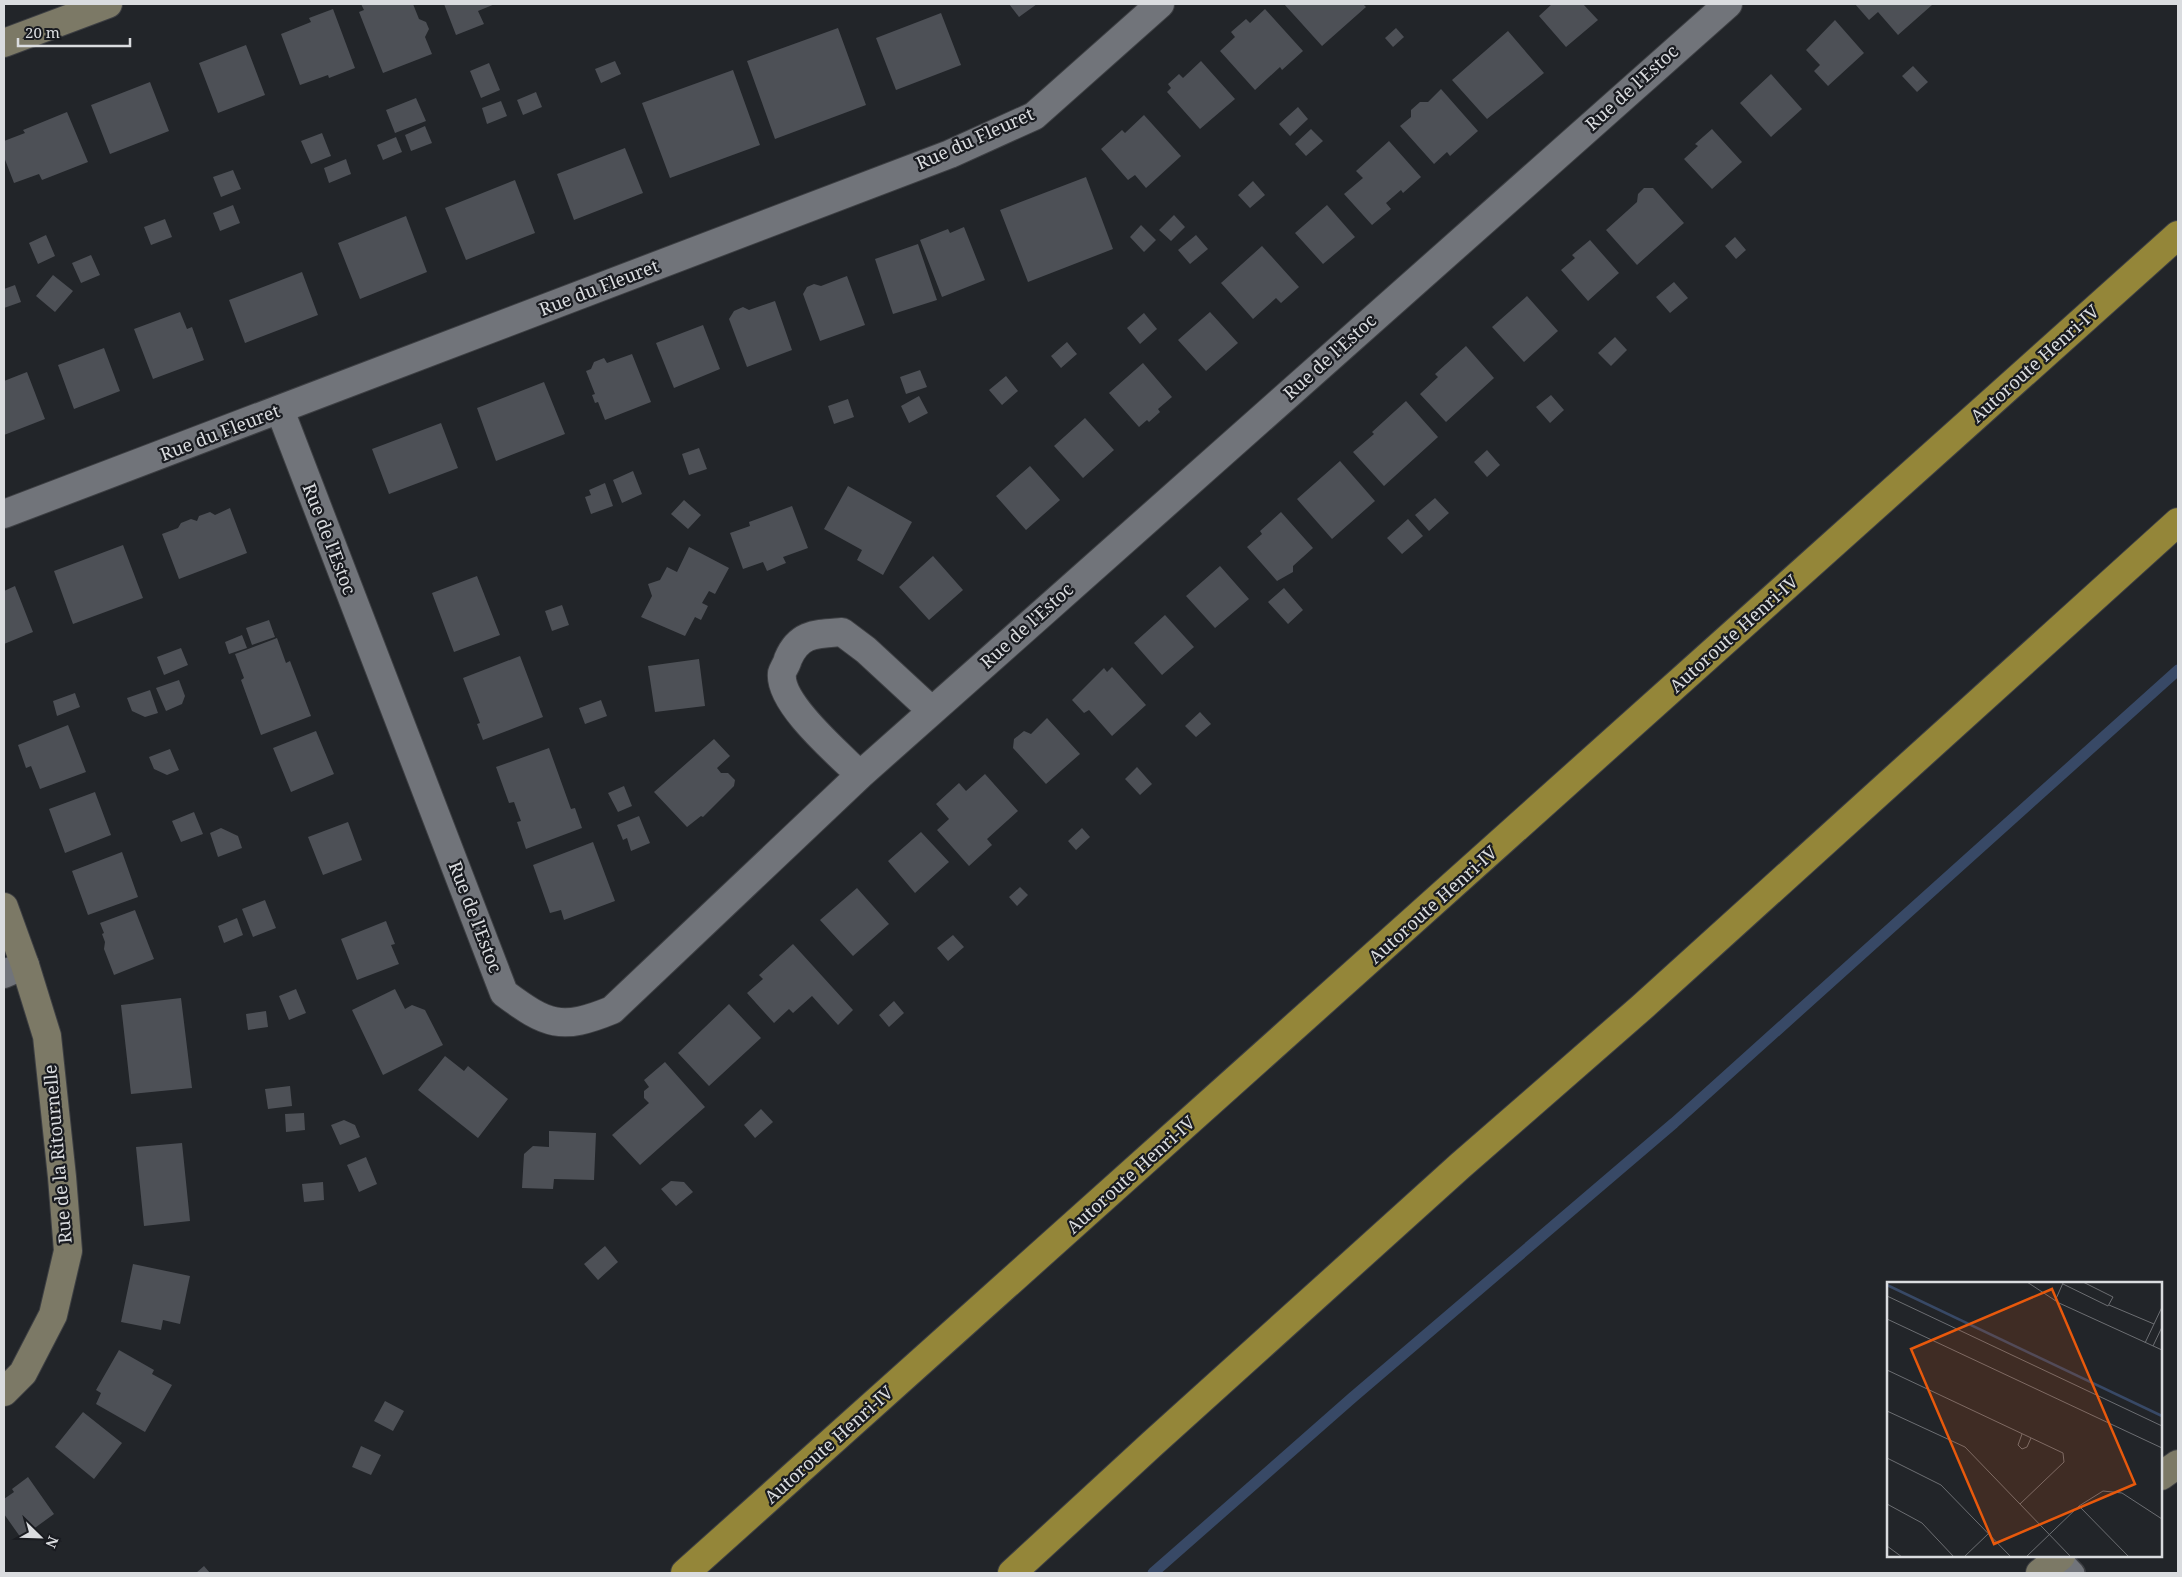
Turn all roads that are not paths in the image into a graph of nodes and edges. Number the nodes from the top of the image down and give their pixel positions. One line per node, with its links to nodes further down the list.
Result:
1 (108, 4): 4 (street)
2 (1160, 4): 6 (street, Rue du Fleuret)
3 (1728, 4): 9 (street, Rue de l'Estoc)
4 (4, 43)
5 (2178, 235): 16 (highway, Autoroute Henri-IV)
6 (280, 410): 7 (street, Rue du Fleuret); 10 (street, Rue de l'Estoc)
7 (4, 514)
8 (2178, 522): 17 (highway)
9 (932, 711): 10 (street, Rue de l'Estoc); 10 (street)
10 (860, 775)
11 (4, 907): 12 (street, Rue de la Ritournelle)
12 (14, 969): 13 (street, Rue de la Ritournelle)
13 (4, 1392)
14 (2178, 1464): 15 (street)
15 (2162, 1475)
16 (685, 1573)
17 (1012, 1573)

